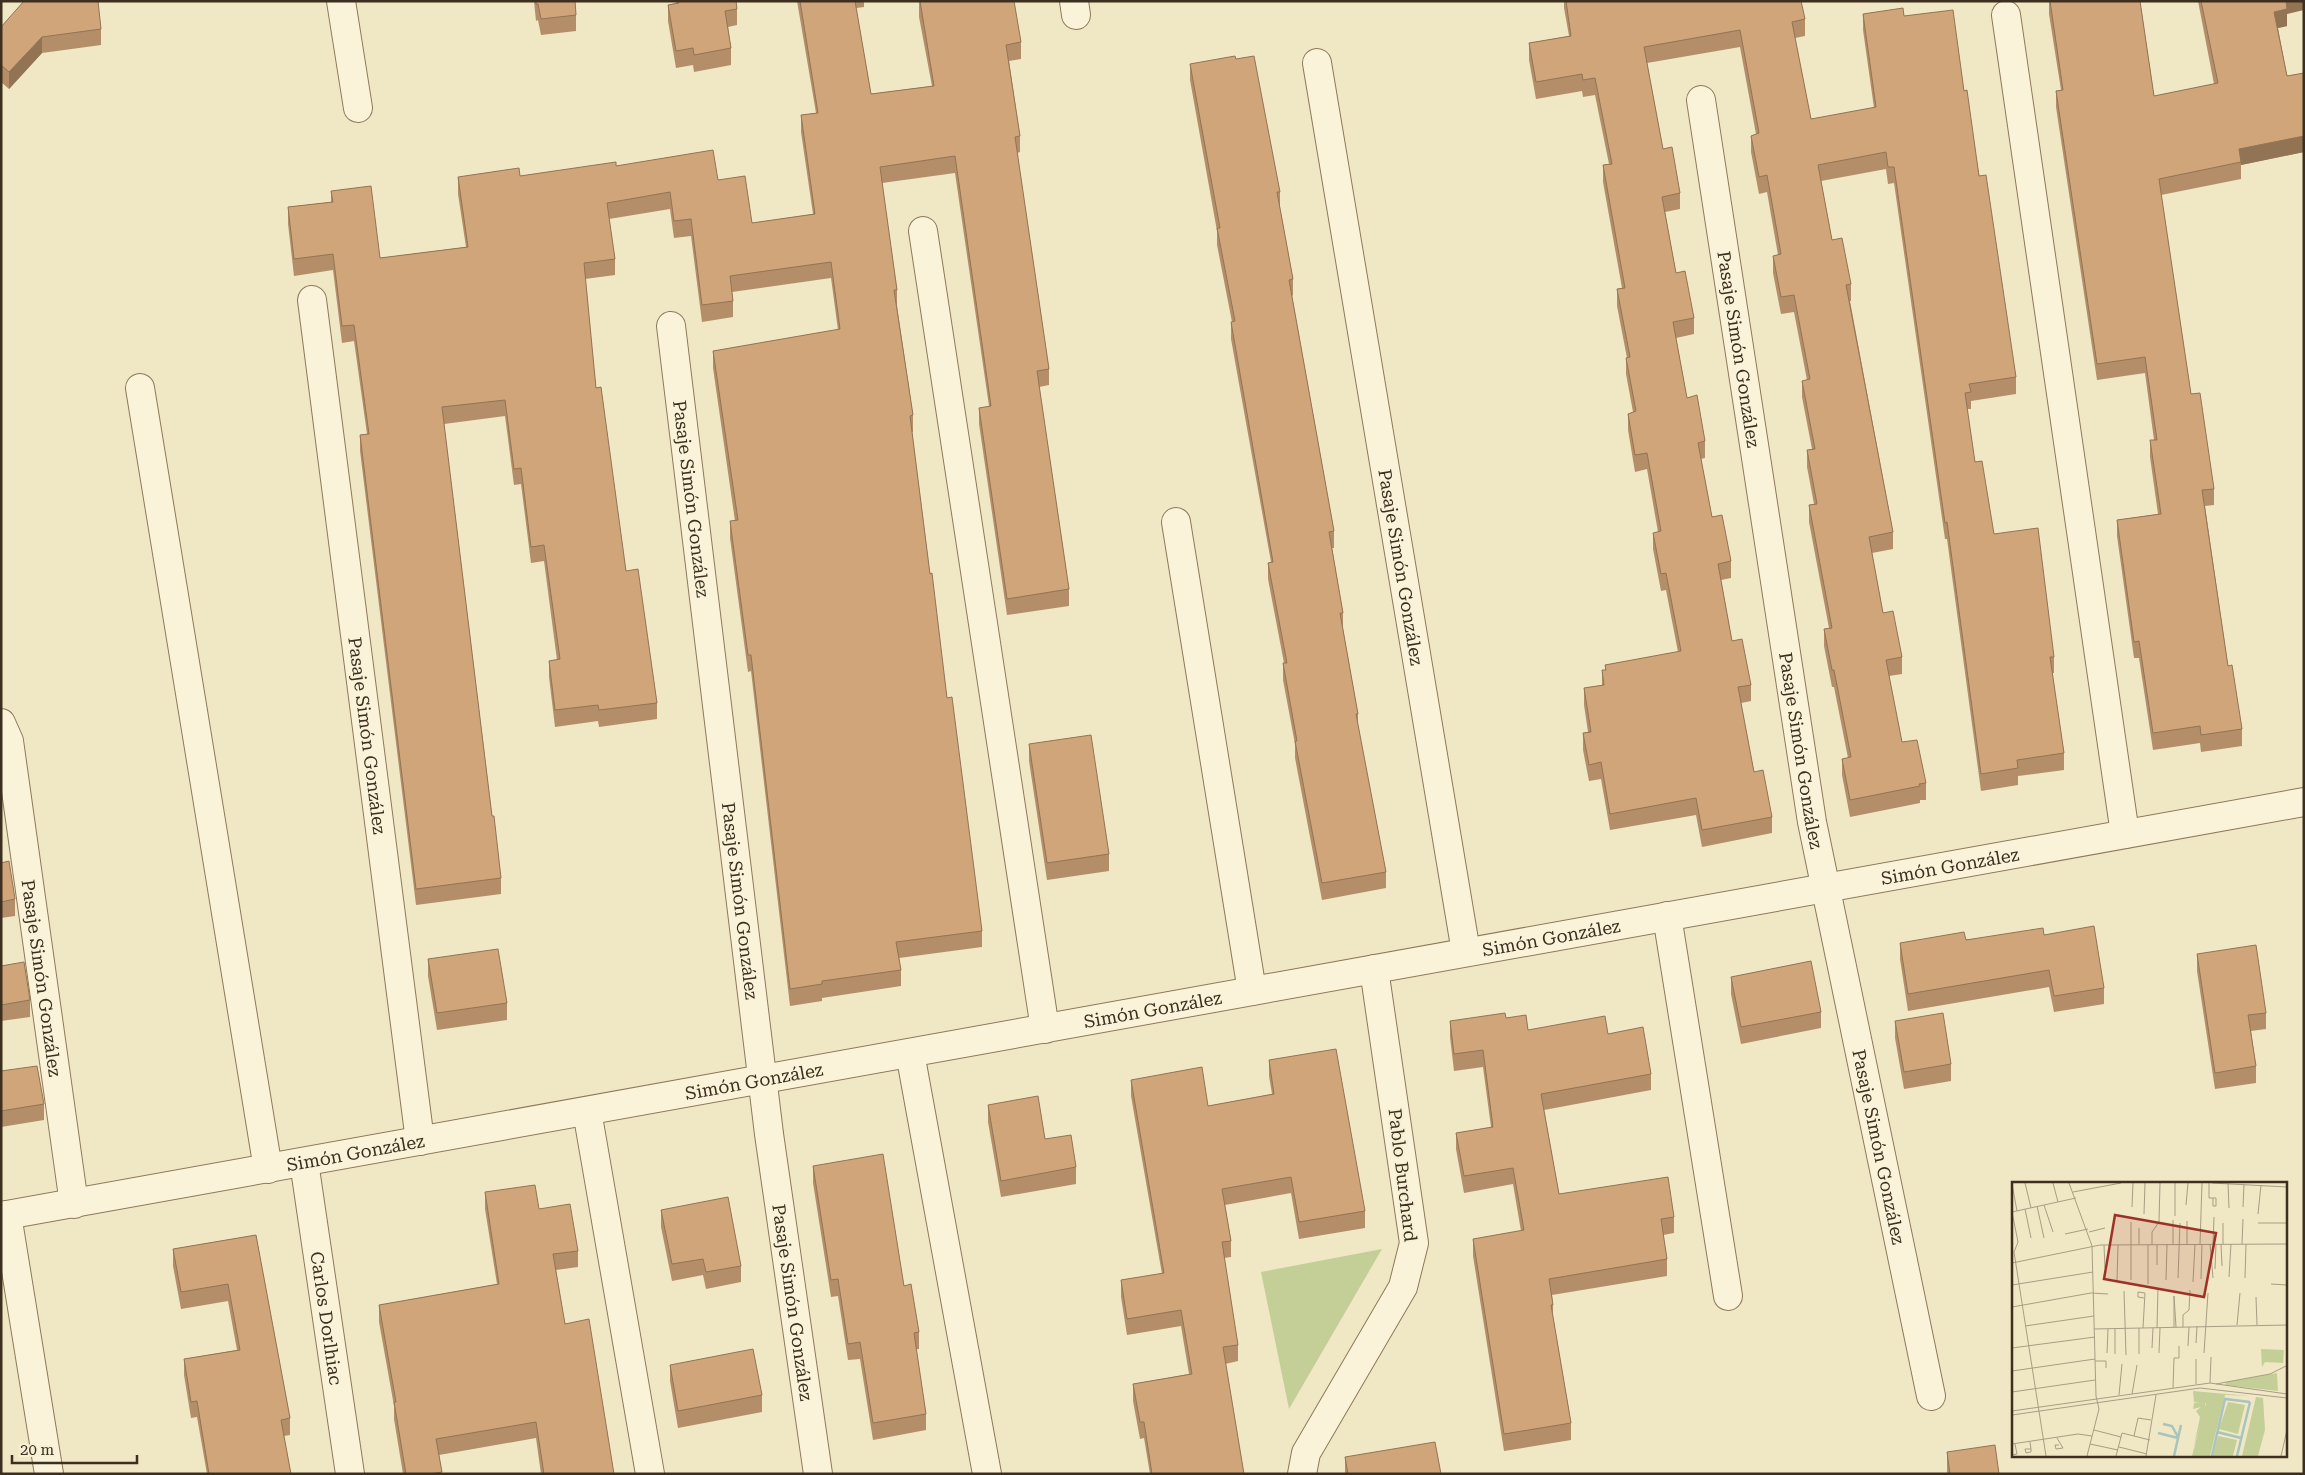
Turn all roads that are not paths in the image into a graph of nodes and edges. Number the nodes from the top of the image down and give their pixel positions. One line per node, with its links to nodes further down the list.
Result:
1 (341, 1): 5 (street)
2 (2006, 15): 13 (street)
3 (1317, 63): 16 (street, Pasaje Simón González)
4 (1700, 100): 14 (street, Pasaje Simón González)
5 (358, 108)
6 (923, 231): 19 (street)
7 (312, 300): 23 (street, Pasaje Simón González)
8 (671, 326): 21 (street, Pasaje Simón González)
9 (140, 388): 25 (street)
10 (1176, 522): 18 (street)
11 (1, 723): 26 (street, Pasaje Simón González)
12 (2304, 802): 13 (street, Simón González)
13 (2125, 834): 14 (street, Simón González)
14 (1825, 888): 15 (street, Simón González); 29 (street, Pasaje Simón González)
15 (1667, 916): 16 (street, Simón González); 28 (street)
16 (1466, 952): 17 (street, Simón González)
17 (1374, 969): 18 (street, Simón González); 35 (street, Pablo Burchard)
18 (1252, 991): 19 (street, Simón González)
19 (1045, 1029): 20 (street, Simón González)
20 (910, 1052): 21 (street, Simón González); 34 (street)
21 (762, 1079): 22 (street, Simón González); 33 (street, Pasaje Simón González)
22 (586, 1111): 23 (street, Simón González); 32 (street)
23 (420, 1141): 24 (street, Simón González)
24 (304, 1162): 25 (street, Simón González); 31 (street, Carlos Dorlhiac)
25 (268, 1169): 26 (street, Simón González)
26 (74, 1204): 27 (street, Simón González)
27 (4, 1216): 30 (street)
28 (1728, 1296)
29 (1931, 1396)
30 (49, 1474)
31 (350, 1474)
32 (650, 1474)
33 (818, 1474)
34 (987, 1474)
35 (1302, 1474)

